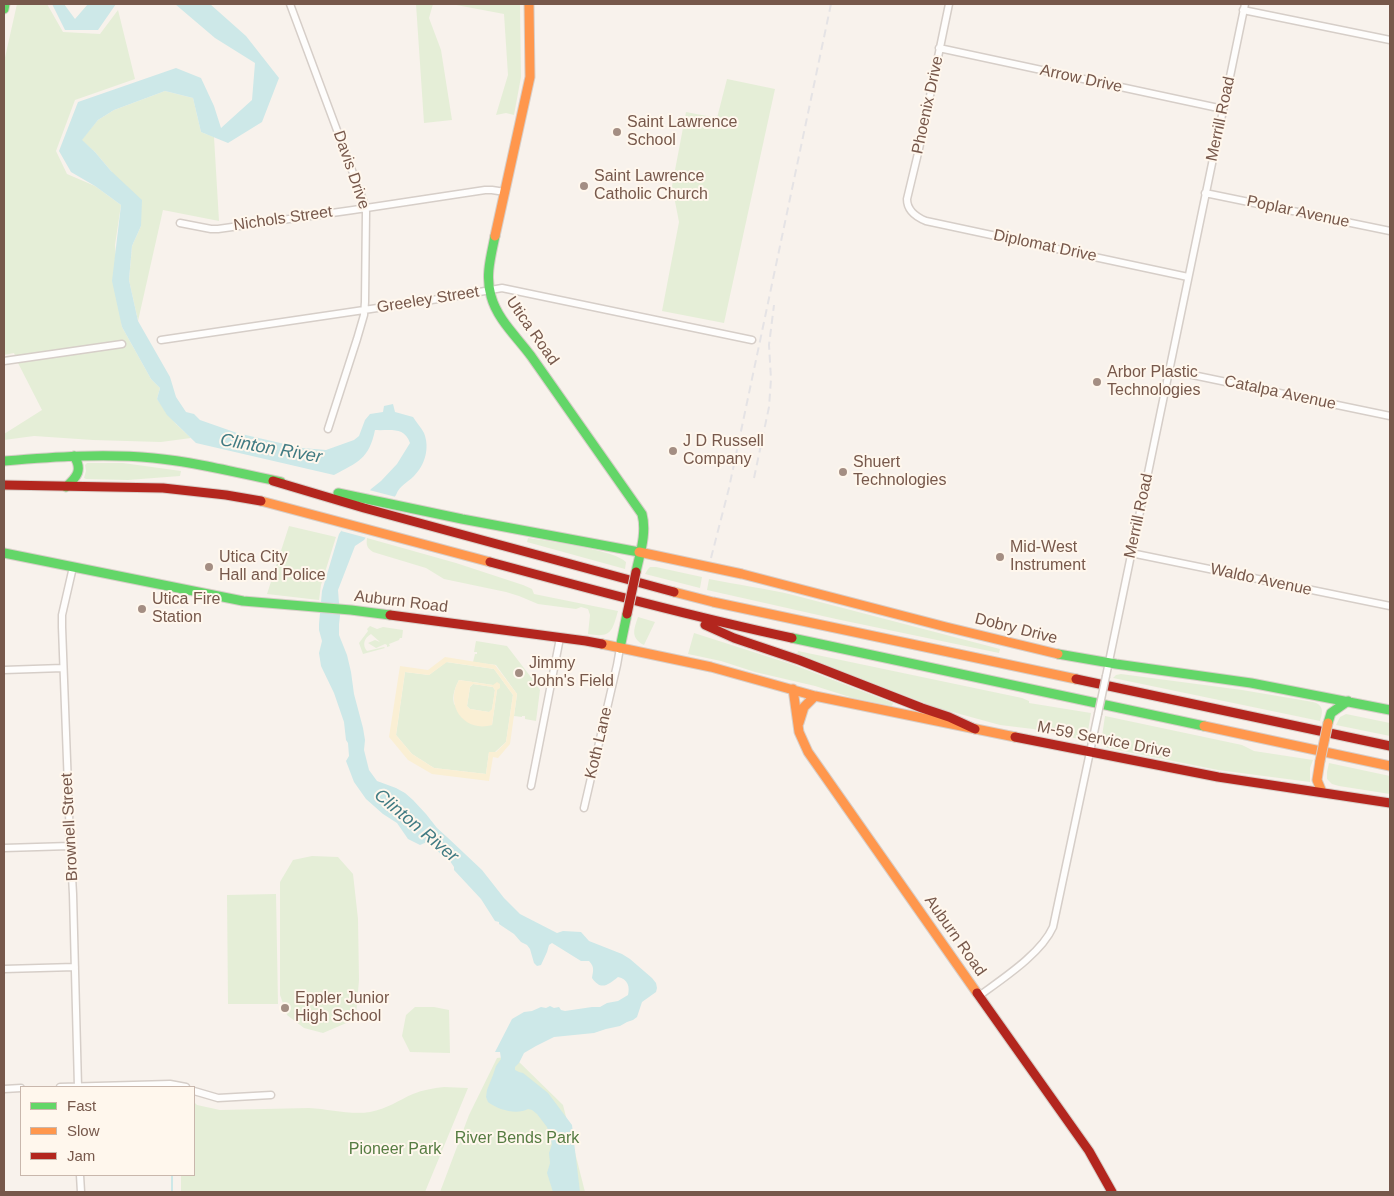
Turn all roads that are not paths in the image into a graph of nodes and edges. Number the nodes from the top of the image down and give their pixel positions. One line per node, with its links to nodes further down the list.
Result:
1 (5, 4): 6 (main road)
2 (290, 4): 13 (street, Davis Drive)
3 (529, 4): 10 (main road, Utica Road)
4 (949, 4): 8 (street, Phoenix Drive)
5 (1244, 7): 7 (street); 9 (street, Merrill Road)
6 (4, 9)
7 (1390, 40)
8 (939, 48): 9 (street, Arrow Drive); 12 (street, Phoenix Drive)
9 (1223, 110): 11 (street, Merrill Road)
10 (505, 192): 13 (street, Nichols Street); 17 (main road, Utica Road)
11 (1206, 193): 15 (street, Poplar Avenue); 16 (street, Merrill Road)
12 (907, 206): 16 (street, Diplomat Drive)
13 (366, 208): 14 (street, Nichols Street); 18 (street, Davis Drive)
14 (180, 223)
15 (1390, 232)
16 (1188, 277): 23 (street, Merrill Road)
17 (489, 290): 18 (street, Greeley Street); 20 (street, Greeley Street); 31 (main road, Utica Road)
18 (364, 310): 19 (street, Greeley Street); 25 (street, Davis Drive)
19 (161, 340)
20 (752, 340)
21 (122, 344): 22 (street)
22 (4, 361)
23 (1169, 372): 24 (street, Catalpa Avenue); 33 (street, Merrill Road)
24 (1390, 416)
25 (328, 429)
26 (74, 456): 27 (main road); 28 (main road); 30 (main road)
27 (4, 461)
28 (273, 481): 31 (main road, Dobry Drive); 48 (main road)
29 (4, 485): 30 (main road)
30 (66, 487): 36 (main road)
31 (639, 552): 38 (main road, Utica Road, bridge); 39 (main road, Dobry Drive)
32 (4, 553): 34 (main road, Auburn Road)
33 (1131, 553): 35 (street, Waldo Avenue); 39 (street, Merrill Road)
34 (73, 567): 37 (main road, Auburn Road); 40 (street, Brownell Street)
35 (1390, 606)
36 (680, 614): 47 (main road); 50 (main road)
37 (560, 638): 38 (main road, Auburn Road); 51 (street)
38 (620, 648): 42 (main road, Auburn Road); 54 (street, Koth Lane)
39 (1108, 664): 44 (main road, Dobry Drive); 49 (street, Merrill Road, bridge)
40 (64, 668): 41 (street); 55 (street, Brownell Street)
41 (4, 670)
42 (793, 690): 43 (main road, Auburn Road); 46 (main road, Auburn Road)
43 (814, 696): 46 (main road); 47 (main road, M-59 Service Drive)
44 (1348, 701): 45 (main road, Dobry Drive); 52 (main road, bridge)
45 (1390, 710)
46 (798, 726): 59 (main road, Auburn Road)
47 (975, 729): 49 (main road, M-59 Service Drive)
48 (1390, 746)
49 (1090, 753): 52 (main road, M-59 Service Drive); 59 (street, Merrill Road)
50 (1390, 766)
51 (531, 786)
52 (1322, 792): 53 (main road, M-59 Service Drive)
53 (1390, 803)
54 (584, 808)
55 (70, 846): 56 (street); 57 (street, Brownell Street)
56 (4, 848)
57 (75, 967): 58 (street); 60 (street, Brownell Street)
58 (4, 969)
59 (979, 996): 69 (main road, Auburn Road)
60 (78, 1086)
61 (109, 1086): 62 (street)
62 (181, 1086)
63 (20, 1088): 64 (street)
64 (4, 1089)
65 (195, 1091): 66 (street)
66 (271, 1095)
67 (80, 1176): 68 (street)
68 (81, 1192)
69 (1112, 1192)

